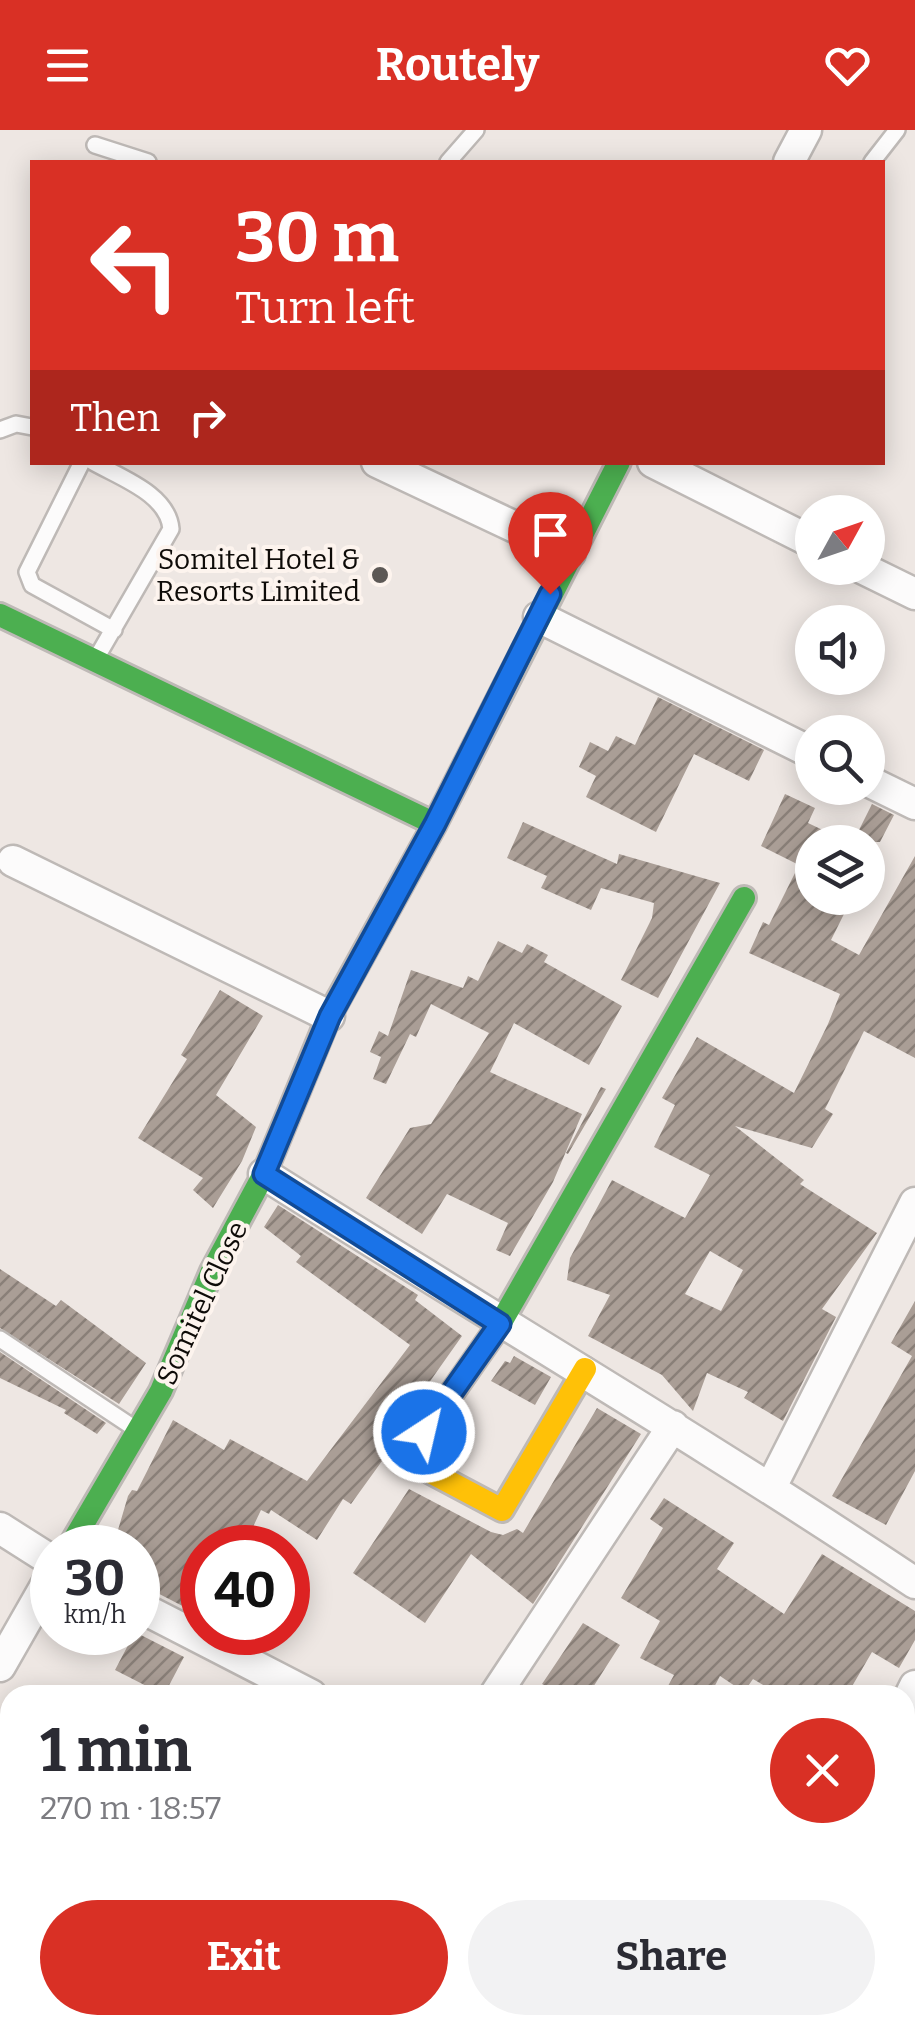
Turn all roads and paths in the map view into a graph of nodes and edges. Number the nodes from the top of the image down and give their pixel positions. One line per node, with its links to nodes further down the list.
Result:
1 (476, 130): 6 (lane)
2 (806, 130): 7 (street)
3 (896, 130): 8 (lane)
4 (95, 145): 5 (lane)
5 (142, 160)
6 (450, 160)
7 (790, 160)
8 (874, 160)
9 (30, 427): 10 (lane)
10 (0, 430)
11 (80, 465): 22 (lane)
12 (99, 465): 22 (lane)
13 (383, 465): 17 (street)
14 (616, 465): 17 (street, Somitel Close)
15 (660, 465): 16 (street)
16 (795, 533)
17 (570, 553): 21 (street, Somitel Close)
18 (885, 579): 19 (street)
19 (915, 594)
20 (0, 615): 23 (street)
21 (539, 617): 24 (street); 27 (street, Somitel Close)
22 (114, 630): 23 (lane)
23 (96, 658): 27 (street)
24 (795, 745)
25 (885, 789): 26 (street)
26 (915, 804)
27 (435, 824): 30 (street, Somitel Close)
28 (13, 861): 30 (street)
29 (744, 898): 33 (street)
30 (330, 1016): 31 (street, Somitel Close)
31 (264, 1174): 33 (street); 37 (street, Somitel Close)
32 (915, 1203): 38 (street)
33 (500, 1324): 35 (street); 35 (street)
34 (0, 1340): 37 (lane)
35 (585, 1370): 36 (street)
36 (673, 1426): 38 (street); 47 (street)
37 (139, 1432): 39 (street, Somitel Close)
38 (771, 1487): 42 (street)
39 (83, 1525)
40 (0, 1528): 41 (street)
41 (30, 1548)
42 (915, 1583)
43 (30, 1613): 45 (street)
44 (160, 1617): 46 (street)
45 (0, 1666)
46 (292, 1685)
47 (502, 1685)

